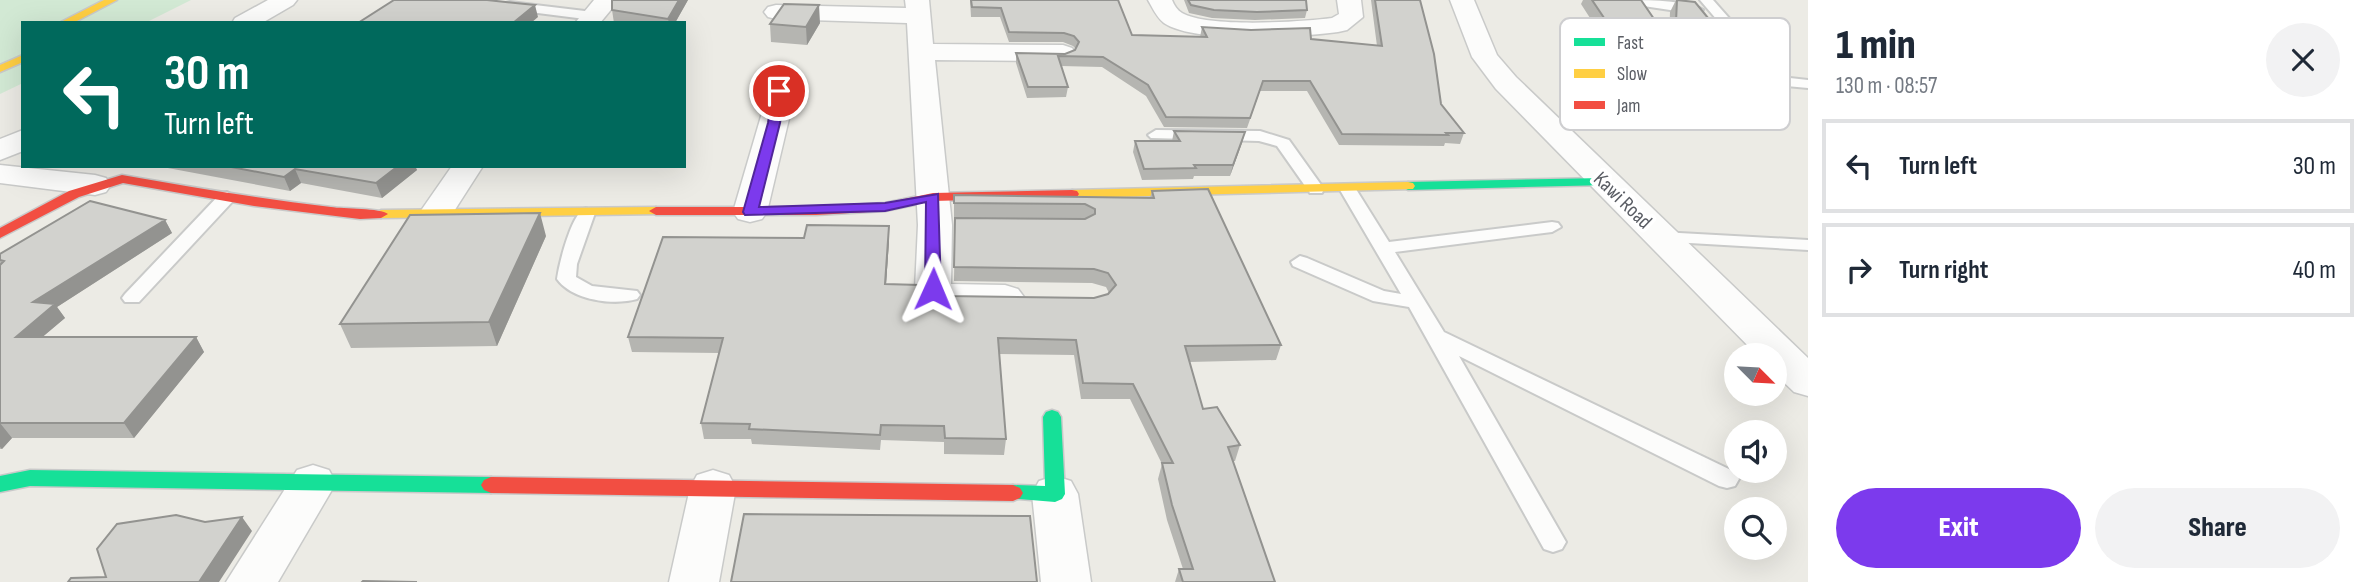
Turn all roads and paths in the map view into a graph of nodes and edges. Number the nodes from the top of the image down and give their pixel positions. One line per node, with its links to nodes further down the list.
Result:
1 (113, 0): 16 (main road)
2 (285, 0): 18 (street)
3 (1160, 0): 4 (street)
4 (1349, 0)
5 (1462, 0): 34 (street, Kawi Road)
6 (1630, 0): 13 (lane)
7 (1706, 0): 13 (lane)
8 (132, 6): 17 (main road)
9 (505, 6): 11 (lane)
10 (918, 8): 12 (street); 22 (street)
11 (557, 12): 14 (lane); 19 (lane)
12 (776, 12)
13 (1716, 12): 15 (lane)
14 (596, 13)
15 (1721, 18)
16 (68, 21)
17 (100, 21)
18 (248, 21)
19 (548, 21)
20 (21, 43): 21 (main road)
21 (0, 52)
22 (921, 52): 23 (street); 42 (street)
23 (1063, 52)
24 (21, 59): 25 (main road)
25 (0, 69)
26 (783, 75): 40 (street)
27 (1790, 82): 28 (lane)
28 (1808, 84)
29 (1156, 135): 36 (lane)
30 (21, 140): 31 (street)
31 (0, 151)
32 (467, 168): 39 (street)
33 (0, 174): 35 (street)
34 (1603, 182): 37 (main road); 45 (street, Kawi Road)
35 (95, 185): 38 (main road); 44 (main road)
36 (1315, 189): 37 (main road); 42 (main road)
37 (1348, 190): 47 (lane)
38 (227, 197): 39 (main road); 51 (lane)
39 (437, 212): 41 (main road)
40 (750, 212): 41 (main road); 42 (main road)
41 (586, 213): 49 (lane)
42 (939, 216): 50 (street)
43 (1552, 227): 47 (lane)
44 (0, 234)
45 (1661, 237): 46 (lane); 54 (street, Kawi Road)
46 (1808, 245)
47 (1385, 248): 52 (lane)
48 (1300, 262): 52 (lane)
49 (629, 295)
50 (1039, 297)
51 (132, 298)
52 (1417, 302): 53 (lane)
53 (1437, 337): 56 (lane); 61 (lane)
54 (1808, 382)
55 (1052, 418): 60 (main road)
56 (1724, 478)
57 (313, 483): 58 (main road); 59 (main road); 62 (street)
58 (0, 484)
59 (713, 488): 60 (main road); 63 (street)
60 (1055, 494): 64 (street)
61 (1553, 542)
62 (250, 582)
63 (694, 582)
64 (1066, 582)

